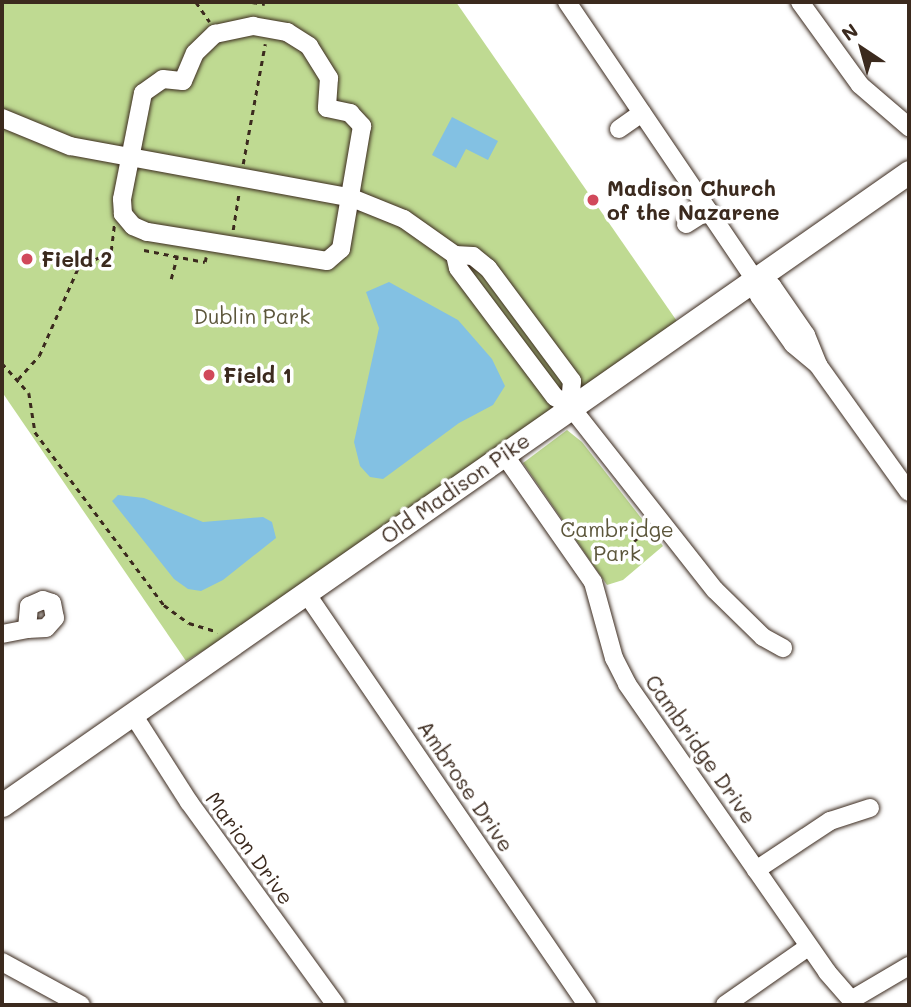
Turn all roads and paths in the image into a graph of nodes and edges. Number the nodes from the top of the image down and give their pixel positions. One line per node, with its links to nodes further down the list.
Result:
1 (252, 2): 4 (path)
2 (567, 2): 5 (street)
3 (800, 2): 7 (street)
4 (265, 4)
5 (642, 113): 8 (street); 12 (street)
6 (2, 118): 9 (street)
7 (909, 127)
8 (619, 129)
9 (130, 157): 11 (street); 11 (street); 11 (street)
10 (909, 172): 16 (main road, Old Madison Pike)
11 (352, 198): 20 (street)
12 (708, 210): 14 (street); 16 (street)
13 (113, 218): 19 (path)
14 (686, 224)
15 (177, 256): 17 (path)
16 (754, 278): 20 (main road, Old Madison Pike); 22 (street)
17 (170, 279)
18 (2, 363): 19 (path)
19 (18, 379): 27 (path)
20 (570, 407): 21 (main road, Old Madison Pike); 29 (street)
21 (503, 453): 25 (main road, Old Madison Pike); 33 (street, Cambridge Drive)
22 (909, 492)
23 (646, 531): 24 (path)
24 (634, 541)
25 (306, 593): 30 (main road, Old Madison Pike); 39 (street, Ambrose Drive)
26 (27, 629): 28 (street)
27 (222, 633)
28 (3, 636)
29 (783, 648)
30 (132, 713): 31 (main road, Old Madison Pike); 38 (street, Marion Drive)
31 (2, 804)
32 (870, 808): 33 (street)
33 (756, 870): 34 (street, Cambridge Drive)
34 (808, 947): 36 (street, Cambridge Drive); 40 (street)
35 (2, 962): 37 (street)
36 (909, 966)
37 (81, 1005)
38 (336, 1005)
39 (587, 1005)
40 (725, 1005)

